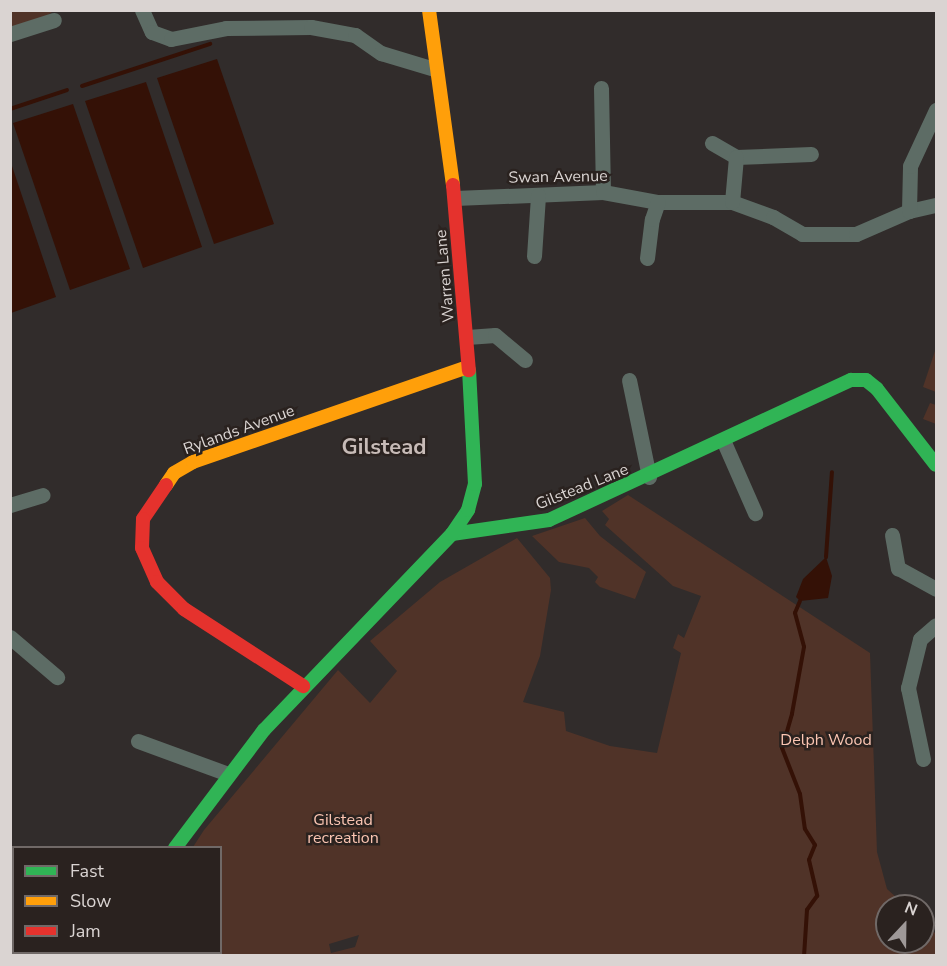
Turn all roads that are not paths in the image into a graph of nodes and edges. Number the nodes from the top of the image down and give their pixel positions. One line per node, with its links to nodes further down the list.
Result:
1 (142, 10): 5 (street)
2 (429, 10): 5 (street, Warren Lane)
3 (54, 20): 4 (street)
4 (10, 34)
5 (434, 69): 13 (street, Warren Lane)
6 (601, 88): 11 (street)
7 (936, 110): 17 (street)
8 (712, 143): 10 (street)
9 (811, 154): 10 (street)
10 (736, 157): 15 (street)
11 (603, 192): 12 (street, Swan Avenue); 14 (street, Swan Avenue)
12 (538, 195): 13 (street, Swan Avenue); 18 (street)
13 (455, 198): 20 (street, Warren Lane)
14 (658, 202): 15 (street, Swan Avenue); 19 (street)
15 (732, 202): 17 (street, Swan Avenue)
16 (936, 205): 17 (street, Swan Avenue)
17 (909, 211)
18 (534, 256)
19 (647, 258)
20 (467, 337): 21 (street); 22 (street, Warren Lane)
21 (525, 360)
22 (465, 368): 30 (street, Warren Lane); 36 (street, Rylands Avenue)
23 (628, 380): 26 (street)
24 (723, 440): 25 (street, Gilstead Lane); 26 (street, Gilstead Lane); 29 (street)
25 (936, 465)
26 (649, 477): 30 (street, Gilstead Lane)
27 (42, 495): 28 (street)
28 (10, 505)
29 (755, 513)
30 (452, 534): 36 (street)
31 (892, 535): 32 (street)
32 (936, 589)
33 (936, 625): 38 (street)
34 (10, 637): 35 (street)
35 (57, 677)
36 (303, 686): 39 (street)
37 (138, 741): 39 (street)
38 (923, 759)
39 (228, 774): 40 (street)
40 (176, 846)

